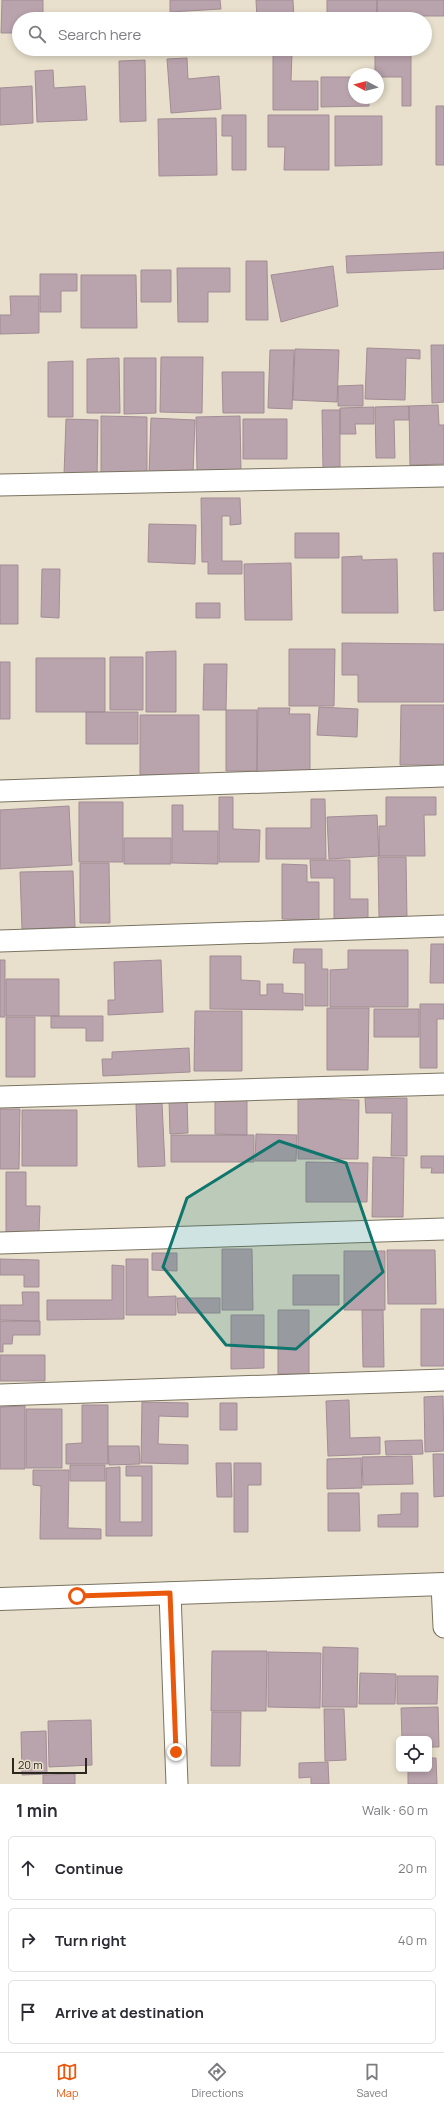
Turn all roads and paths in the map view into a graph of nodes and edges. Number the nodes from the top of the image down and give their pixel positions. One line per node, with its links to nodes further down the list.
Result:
1 (444, 476): 2 (street)
2 (0, 485)
3 (444, 776): 4 (street)
4 (0, 791)
5 (444, 926): 6 (street)
6 (0, 941)
7 (444, 1084): 8 (street)
8 (0, 1097)
9 (444, 1229): 10 (street)
10 (0, 1243)
11 (444, 1380): 12 (street)
12 (0, 1395)
13 (443, 1584): 14 (street); 16 (street)
14 (170, 1593): 15 (street); 17 (street)
15 (0, 1599)
16 (444, 1627)
17 (177, 1784)

